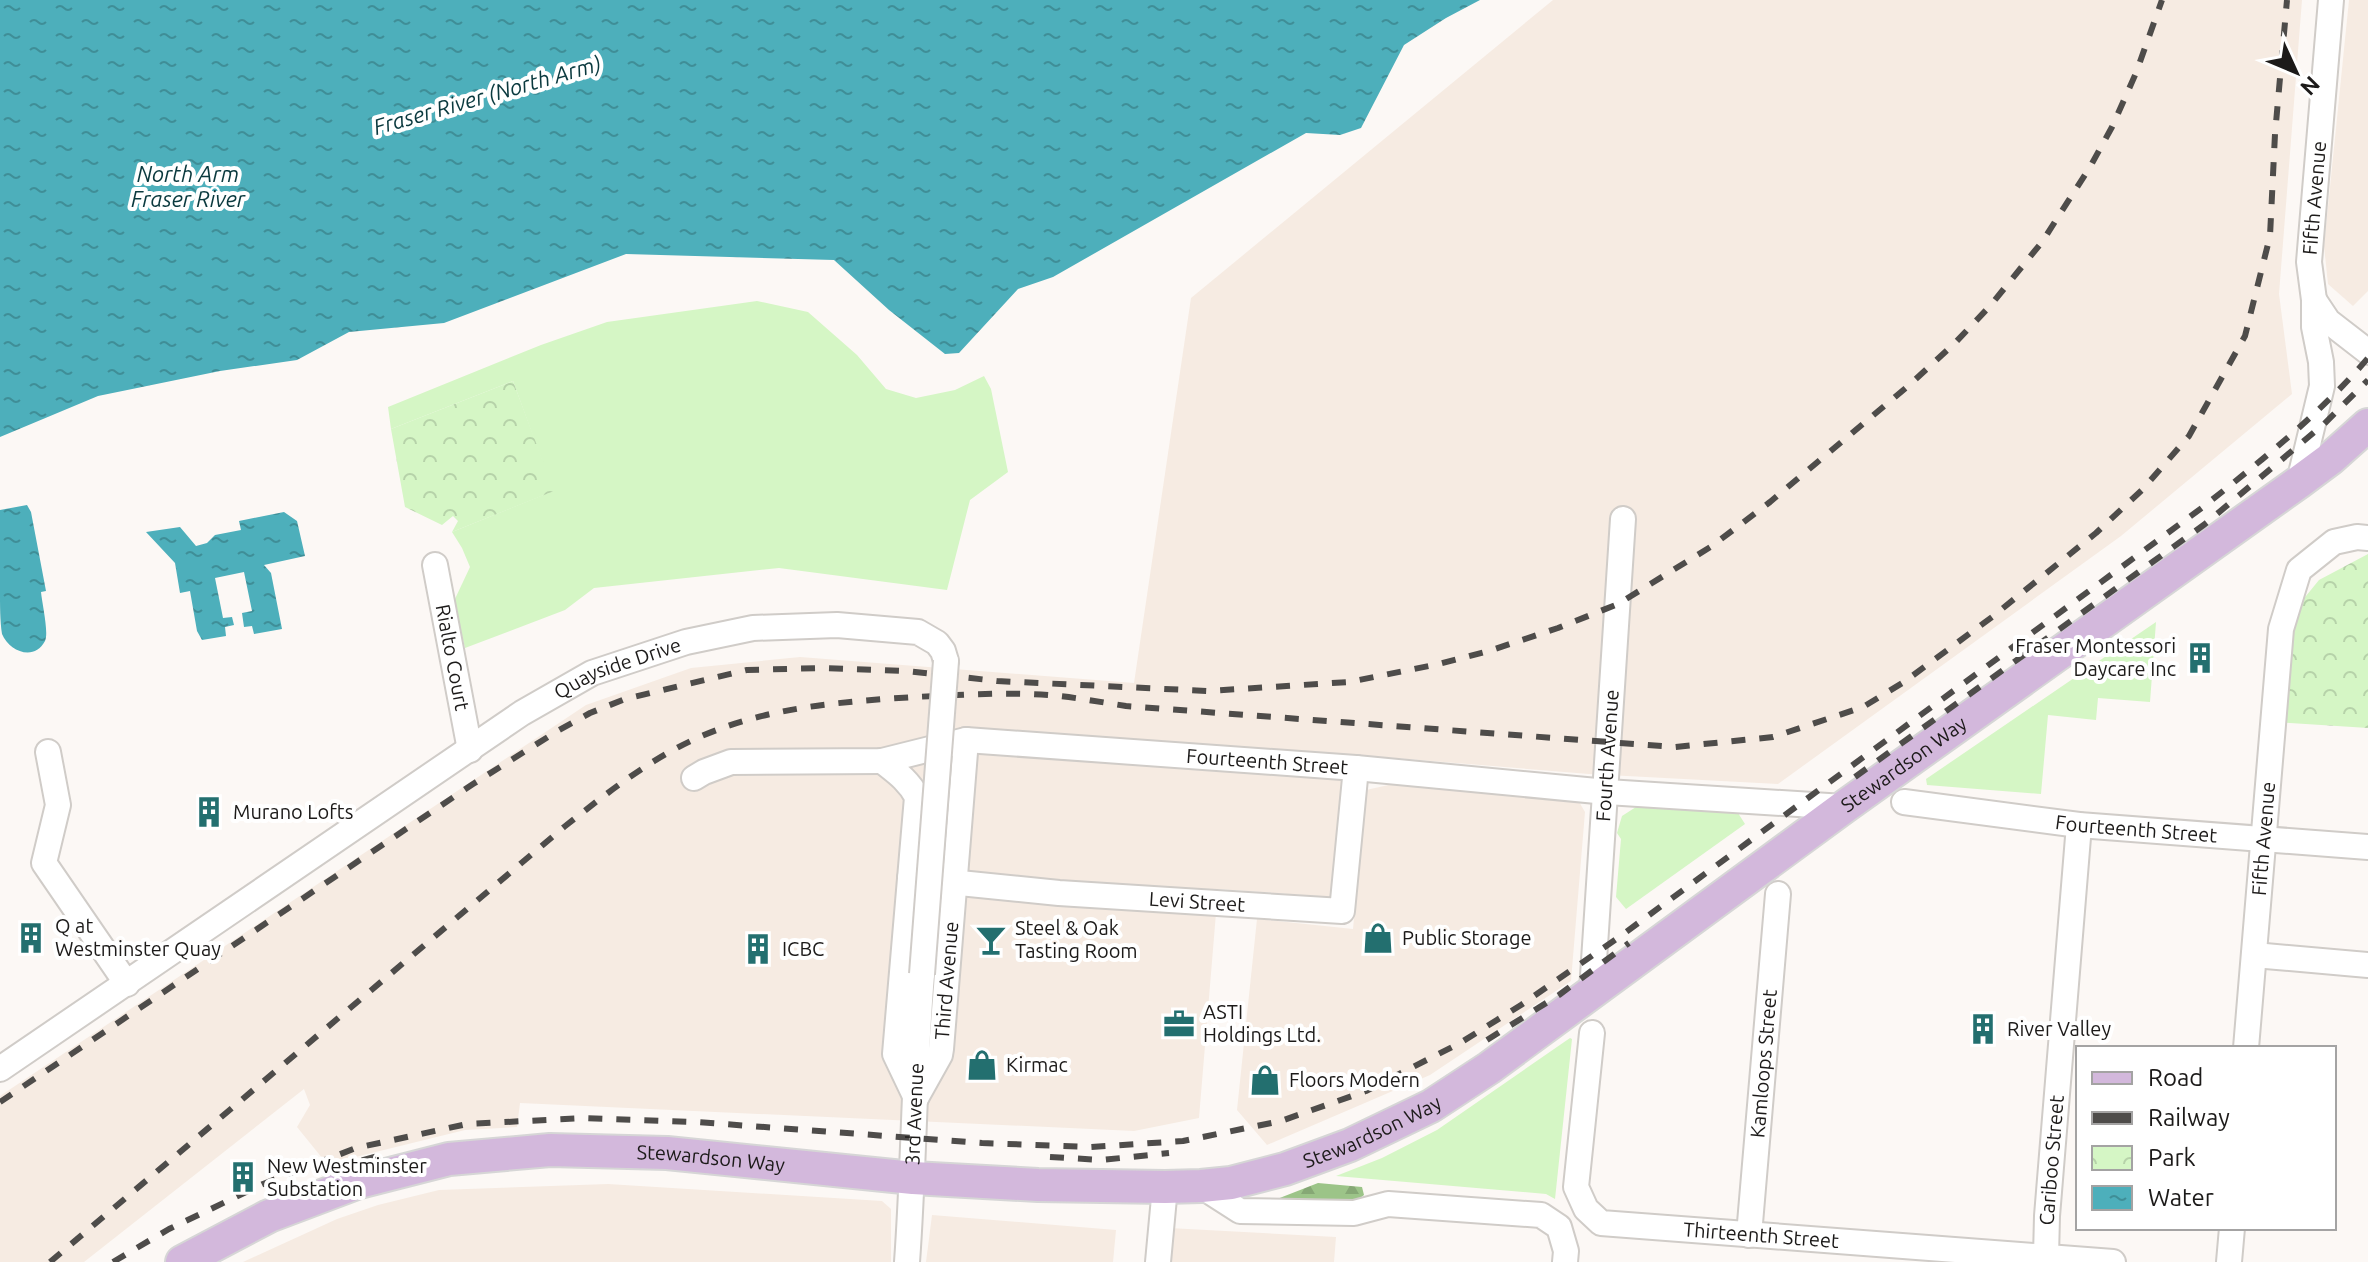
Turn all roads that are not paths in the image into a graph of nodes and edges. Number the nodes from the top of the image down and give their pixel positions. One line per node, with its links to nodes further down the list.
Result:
1 (2331, 0): 2 (street, Fifth Avenue)
2 (2314, 300): 3 (street); 5 (street, Fifth Avenue)
3 (2368, 352)
4 (2368, 425): 5 (main road, Stewardson Way)
5 (2299, 482): 17 (main road, Stewardson Way)
6 (1623, 519): 15 (street, Fourth Avenue)
7 (2368, 538): 19 (street, Fifth Avenue)
8 (435, 565): 10 (street, Rialto Court)
9 (966, 740): 12 (street, Fourteenth Street); 13 (street, Fourteenth Street); 22 (street, Third Avenue)
10 (470, 750): 26 (street, Quayside Drive); 30 (street, Quayside Drive, bridge)
11 (48, 752): 26 (street)
12 (882, 761): 14 (street, Fourteenth Street); 21 (street)
13 (1356, 768): 15 (street, Fourteenth Street); 22 (street, Levi Street)
14 (694, 778)
15 (1607, 792): 17 (street, Fourteenth Street); 27 (street, Fourth Avenue)
16 (1904, 802): 18 (street, Fourteenth Street)
17 (1844, 807): 27 (main road, Stewardson Way)
18 (2079, 825): 19 (street, Fourteenth Street); 40 (street, Cariboo Street)
19 (2264, 839): 20 (street, Fourteenth Street); 24 (street, Fifth Avenue)
20 (2368, 847)
21 (910, 878): 22 (street, Levi Street); 32 (street)
22 (953, 882): 32 (street, Third Avenue)
23 (1778, 894): 37 (street, Kamloops Street)
24 (2254, 955): 25 (street); 29 (street, Fifth Avenue)
25 (2368, 965)
26 (127, 984): 31 (street, Quayside Drive)
27 (1592, 991): 34 (main road, Stewardson Way)
28 (1592, 1033): 37 (street, Thirteenth Street)
29 (2246, 1046)
30 (916, 1048): 32 (street, 3rd Avenue)
31 (0, 1069)
32 (916, 1098): 33 (street, 3rd Avenue)
33 (913, 1178): 35 (main road, Stewardson Way); 41 (main road, Stewardson Way); 42 (street)
34 (1201, 1186): 35 (main road, Stewardson Way); 38 (street)
35 (1165, 1187): 43 (street)
36 (2232, 1230): 45 (street)
37 (1749, 1235): 39 (street, Thirteenth Street)
38 (1563, 1247)
39 (1892, 1254): 40 (street, Thirteenth Street)
40 (2046, 1256): 44 (street, Thirteenth Street)
41 (182, 1262)
42 (907, 1262)
43 (1158, 1262)
44 (2113, 1262)
45 (2229, 1262)

